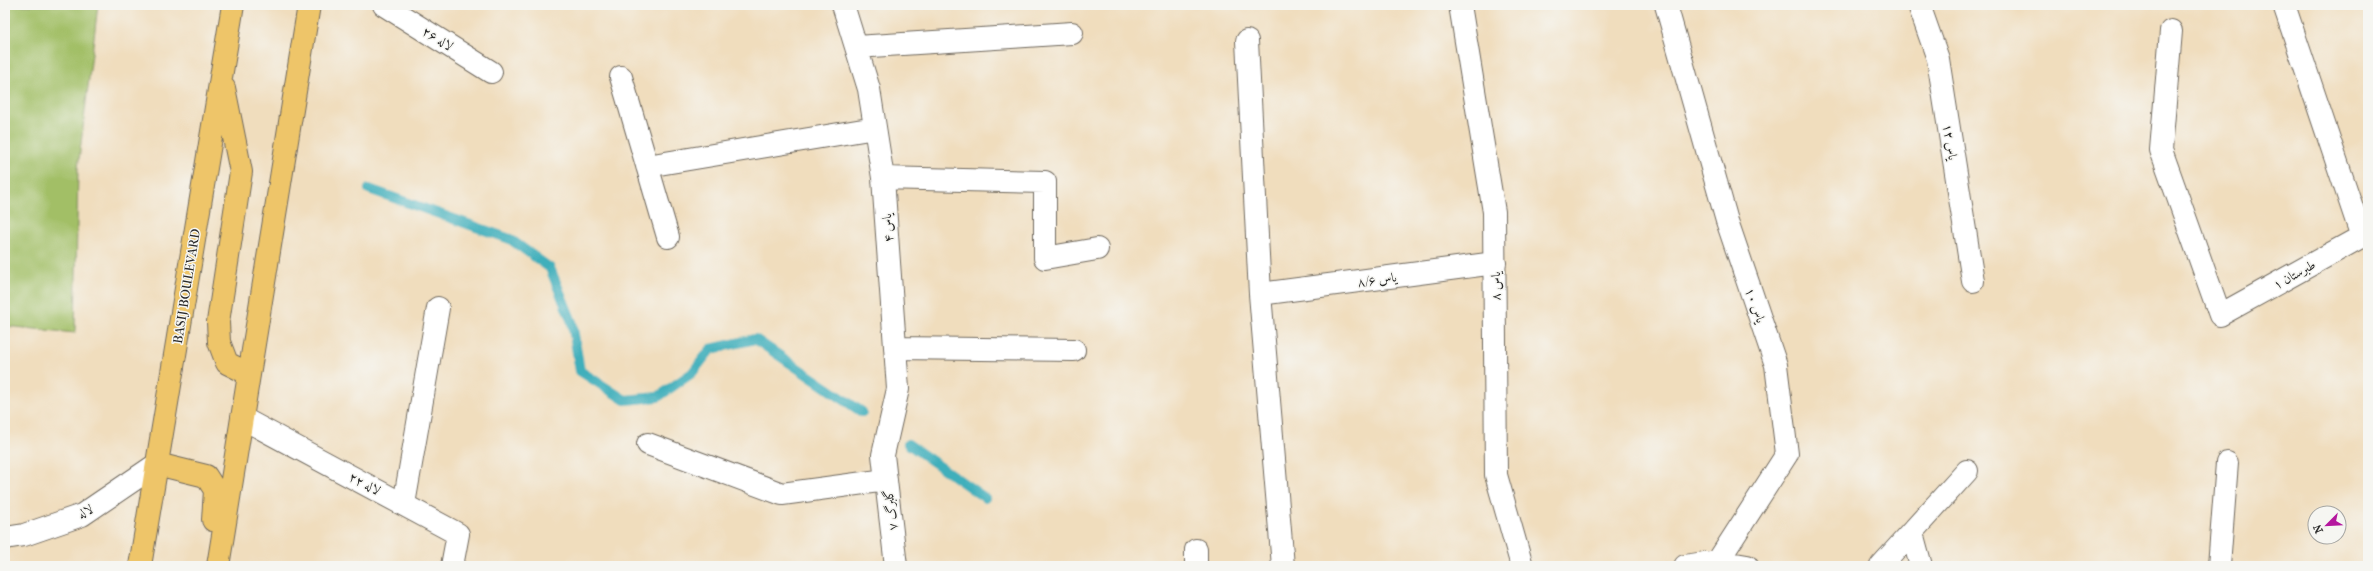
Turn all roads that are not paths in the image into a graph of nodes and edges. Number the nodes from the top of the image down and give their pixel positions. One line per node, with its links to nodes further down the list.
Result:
1 (233, 5): 14 (main road, BASIJ BOULEVARD)
2 (309, 5): 28 (main road)
3 (384, 5): 13 (street, لاله ۲۶)
4 (843, 5): 12 (street, یاس ۴)
5 (1460, 5): 22 (street, یاس ۸)
6 (1666, 5): 39 (street, یاس ۱۰)
7 (1919, 5): 23 (street, یاس ۱۲)
8 (2284, 5): 19 (street)
9 (2171, 31): 19 (street, طبرستان ۱)
10 (1072, 33): 12 (street)
11 (1247, 41): 24 (street)
12 (856, 47): 16 (street, یاس ۴)
13 (491, 72)
14 (221, 75): 28 (main road); 32 (main road, BASIJ BOULEVARD)
15 (621, 77): 17 (street)
16 (876, 128): 17 (street); 18 (street, یاس ۴)
17 (647, 166): 20 (street)
18 (883, 178): 21 (street); 26 (street, یاس ۴)
19 (2365, 235)
20 (668, 237)
21 (1097, 249)
22 (1495, 263): 24 (street, یاس ۸/۶); 46 (street, یاس ۸)
23 (1973, 280)
24 (1260, 294): 45 (street)
25 (438, 308): 36 (street)
26 (896, 348): 27 (street); 31 (street, یاس ۴)
27 (1074, 350)
28 (249, 374): 29 (main road)
29 (242, 418): 36 (street, لاله ۲۲); 42 (main road)
30 (648, 444): 35 (street)
31 (883, 455): 35 (street, گلبرگ ۷)
32 (157, 464): 38 (street, لاله); 40 (main road, BASIJ BOULEVARD); 41 (main road)
33 (2227, 464): 51 (street)
34 (1968, 472): 37 (street)
35 (886, 480): 44 (street, گلبرگ ۷)
36 (404, 504): 43 (street, لاله ۲۲)
37 (1912, 533): 49 (street); 50 (street)
38 (5, 538)
39 (1718, 561): 47 (street); 48 (street)
40 (140, 566)
41 (204, 566)
42 (218, 566)
43 (452, 566)
44 (896, 566)
45 (1283, 566)
46 (1522, 566)
47 (1685, 566)
48 (1747, 566)
49 (1881, 566)
50 (1921, 566)
51 (2219, 566)

